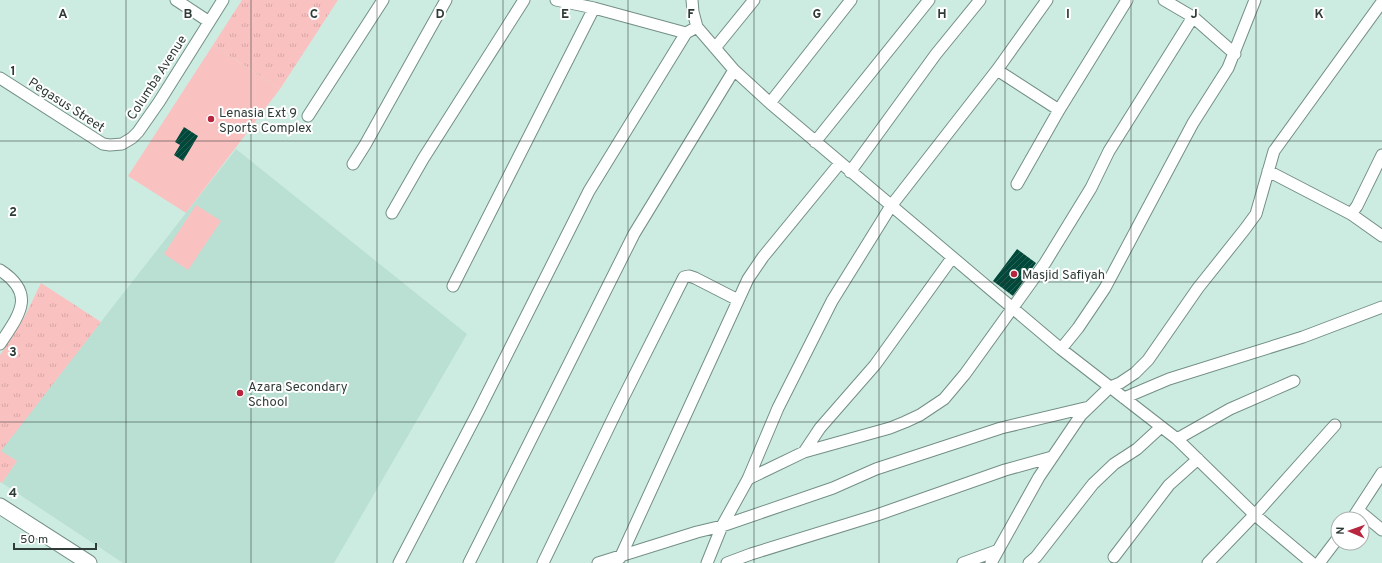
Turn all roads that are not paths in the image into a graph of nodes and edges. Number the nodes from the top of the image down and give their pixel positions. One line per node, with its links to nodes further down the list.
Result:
1 (176, 0): 19 (street)
2 (223, 0): 19 (street, Columba Avenue)
3 (382, 0): 29 (street)
4 (446, 0): 34 (street)
5 (524, 0): 39 (street)
6 (556, 0): 17 (street)
7 (692, 0): 20 (street)
8 (754, 0): 22 (street)
9 (851, 0): 27 (street)
10 (929, 0): 30 (street)
11 (980, 0): 36 (street)
12 (1046, 0): 25 (street)
13 (1127, 0): 28 (street)
14 (1164, 0): 18 (street)
15 (1255, 0): 23 (street)
16 (1382, 2): 35 (street)
17 (594, 8): 21 (street); 44 (street)
18 (1193, 17): 23 (street); 46 (street)
19 (208, 21): 31 (street, Columba Avenue)
20 (697, 27): 21 (street); 22 (street)
21 (686, 33): 73 (street)
22 (715, 48): 24 (street)
23 (1235, 54): 49 (street)
24 (734, 70): 27 (street); 74 (street)
25 (997, 70): 28 (street); 38 (street)
26 (0, 78): 31 (street, Pegasus Street)
27 (770, 103): 30 (street)
28 (1059, 110): 37 (street)
29 (308, 116)
30 (815, 142): 33 (street)
31 (122, 144)
32 (1382, 156): 40 (street)
33 (840, 163): 36 (street); 45 (street)
34 (353, 164)
35 (1268, 171): 40 (street); 51 (street)
36 (850, 172): 38 (street)
37 (1017, 184)
38 (891, 206): 42 (street); 61 (street)
39 (392, 213)
40 (1351, 214): 41 (street)
41 (1382, 236)
42 (952, 258): 46 (street); 57 (street)
43 (0, 270): 48 (street)
44 (453, 286)
45 (738, 300): 71 (street); 75 (street)
46 (1014, 307): 49 (street); 57 (street)
47 (1382, 307): 52 (street)
48 (0, 344)
49 (1061, 349): 51 (street)
50 (1294, 381): 56 (street)
51 (1110, 387): 52 (street); 53 (street)
52 (1124, 398): 55 (street)
53 (1090, 407): 58 (street); 66 (street)
54 (1335, 425): 64 (street)
55 (1161, 427): 56 (street); 81 (street)
56 (1177, 439): 59 (street)
57 (804, 452): 61 (street)
58 (1052, 457): 69 (street); 78 (street)
59 (1198, 459): 64 (street); 70 (street)
60 (1382, 472): 63 (street)
61 (748, 479): 66 (street)
62 (0, 506): 72 (street)
63 (1358, 511)
64 (1255, 515): 82 (street); 83 (street)
65 (1370, 523): 67 (street)
66 (722, 526): 71 (street); 77 (street)
67 (1382, 530)
68 (1330, 549): 84 (street)
69 (996, 551): 79 (street); 80 (street)
70 (1114, 557)
71 (619, 559): 76 (street)
72 (89, 563)
73 (399, 563)
74 (469, 563)
75 (543, 563)
76 (598, 563)
77 (707, 563)
78 (727, 563)
79 (963, 563)
80 (991, 563)
81 (1029, 563)
82 (1208, 563)
83 (1312, 563)
84 (1319, 563)

